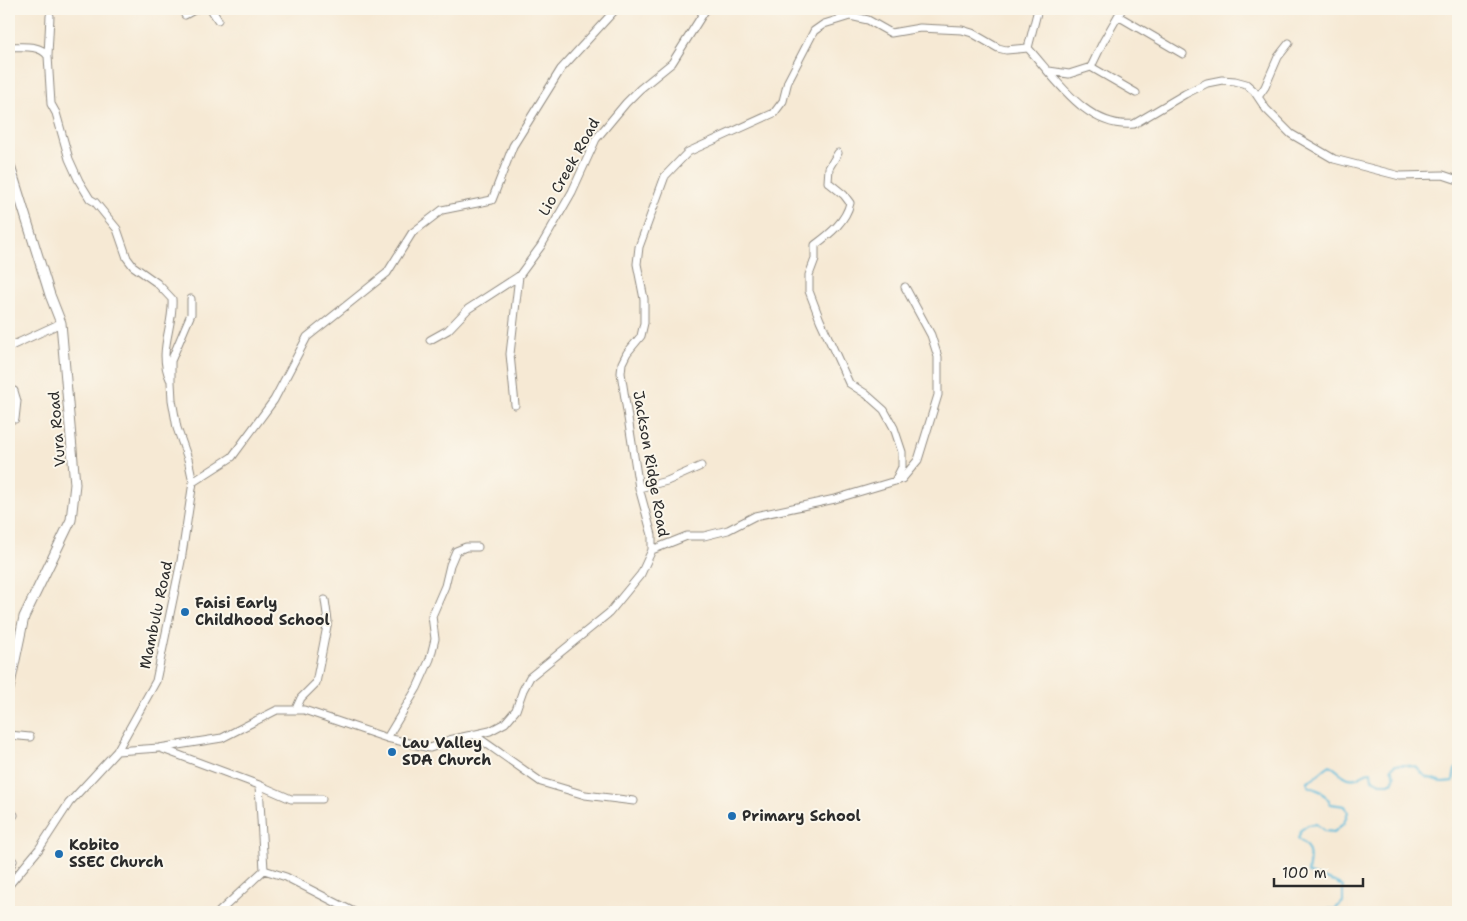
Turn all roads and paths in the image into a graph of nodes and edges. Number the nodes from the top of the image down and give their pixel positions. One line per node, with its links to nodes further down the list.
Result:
1 (196, 9): 7 (street)
2 (211, 9): 9 (street)
3 (616, 9): 34 (street)
4 (706, 9): 22 (street, Lio Creek Road)
5 (1038, 9): 12 (street)
6 (1120, 12): 13 (street); 15 (street)
7 (184, 15)
8 (50, 16): 14 (street)
9 (218, 20)
10 (1289, 43): 18 (street)
11 (9, 47): 14 (street)
12 (1028, 48): 16 (street); 35 (street, Jackson Ridge Road)
13 (1183, 54)
14 (48, 56): 28 (street)
15 (1091, 67): 16 (street); 17 (street)
16 (1049, 71): 18 (street)
17 (1136, 92)
18 (1258, 97): 21 (street)
19 (838, 153): 33 (street)
20 (9, 163): 25 (street, Vura Road)
21 (1458, 180)
22 (519, 276): 26 (street); 30 (street)
23 (905, 287): 33 (street)
24 (191, 299): 28 (street)
25 (62, 323): 27 (street); 39 (street, Vura Road)
26 (430, 340)
27 (9, 347)
28 (171, 382): 34 (street)
29 (9, 393): 31 (street)
30 (515, 405)
31 (15, 419)
32 (701, 466): 35 (street)
33 (895, 481): 37 (street)
34 (193, 482): 47 (street, Mambulu Road)
35 (639, 488): 37 (street, Jackson Ridge Road)
36 (478, 547): 45 (street)
37 (652, 550): 42 (street)
38 (325, 600): 41 (street)
39 (13, 644): 40 (street, Vura Road)
40 (9, 689)
41 (296, 710): 45 (street); 46 (street)
42 (473, 734): 45 (street); 50 (street)
43 (9, 735): 44 (street)
44 (30, 737)
45 (387, 738)
46 (159, 748): 47 (street); 48 (street)
47 (117, 751): 54 (street, Mambulu Road)
48 (259, 785): 49 (street); 53 (street)
49 (322, 800)
50 (634, 801)
51 (13, 861): 52 (street)
52 (9, 869)
53 (264, 870): 55 (street); 56 (street)
54 (9, 886)
55 (219, 912)
56 (354, 912)
57 (952, 912): 58 (street)
58 (1008, 912)

